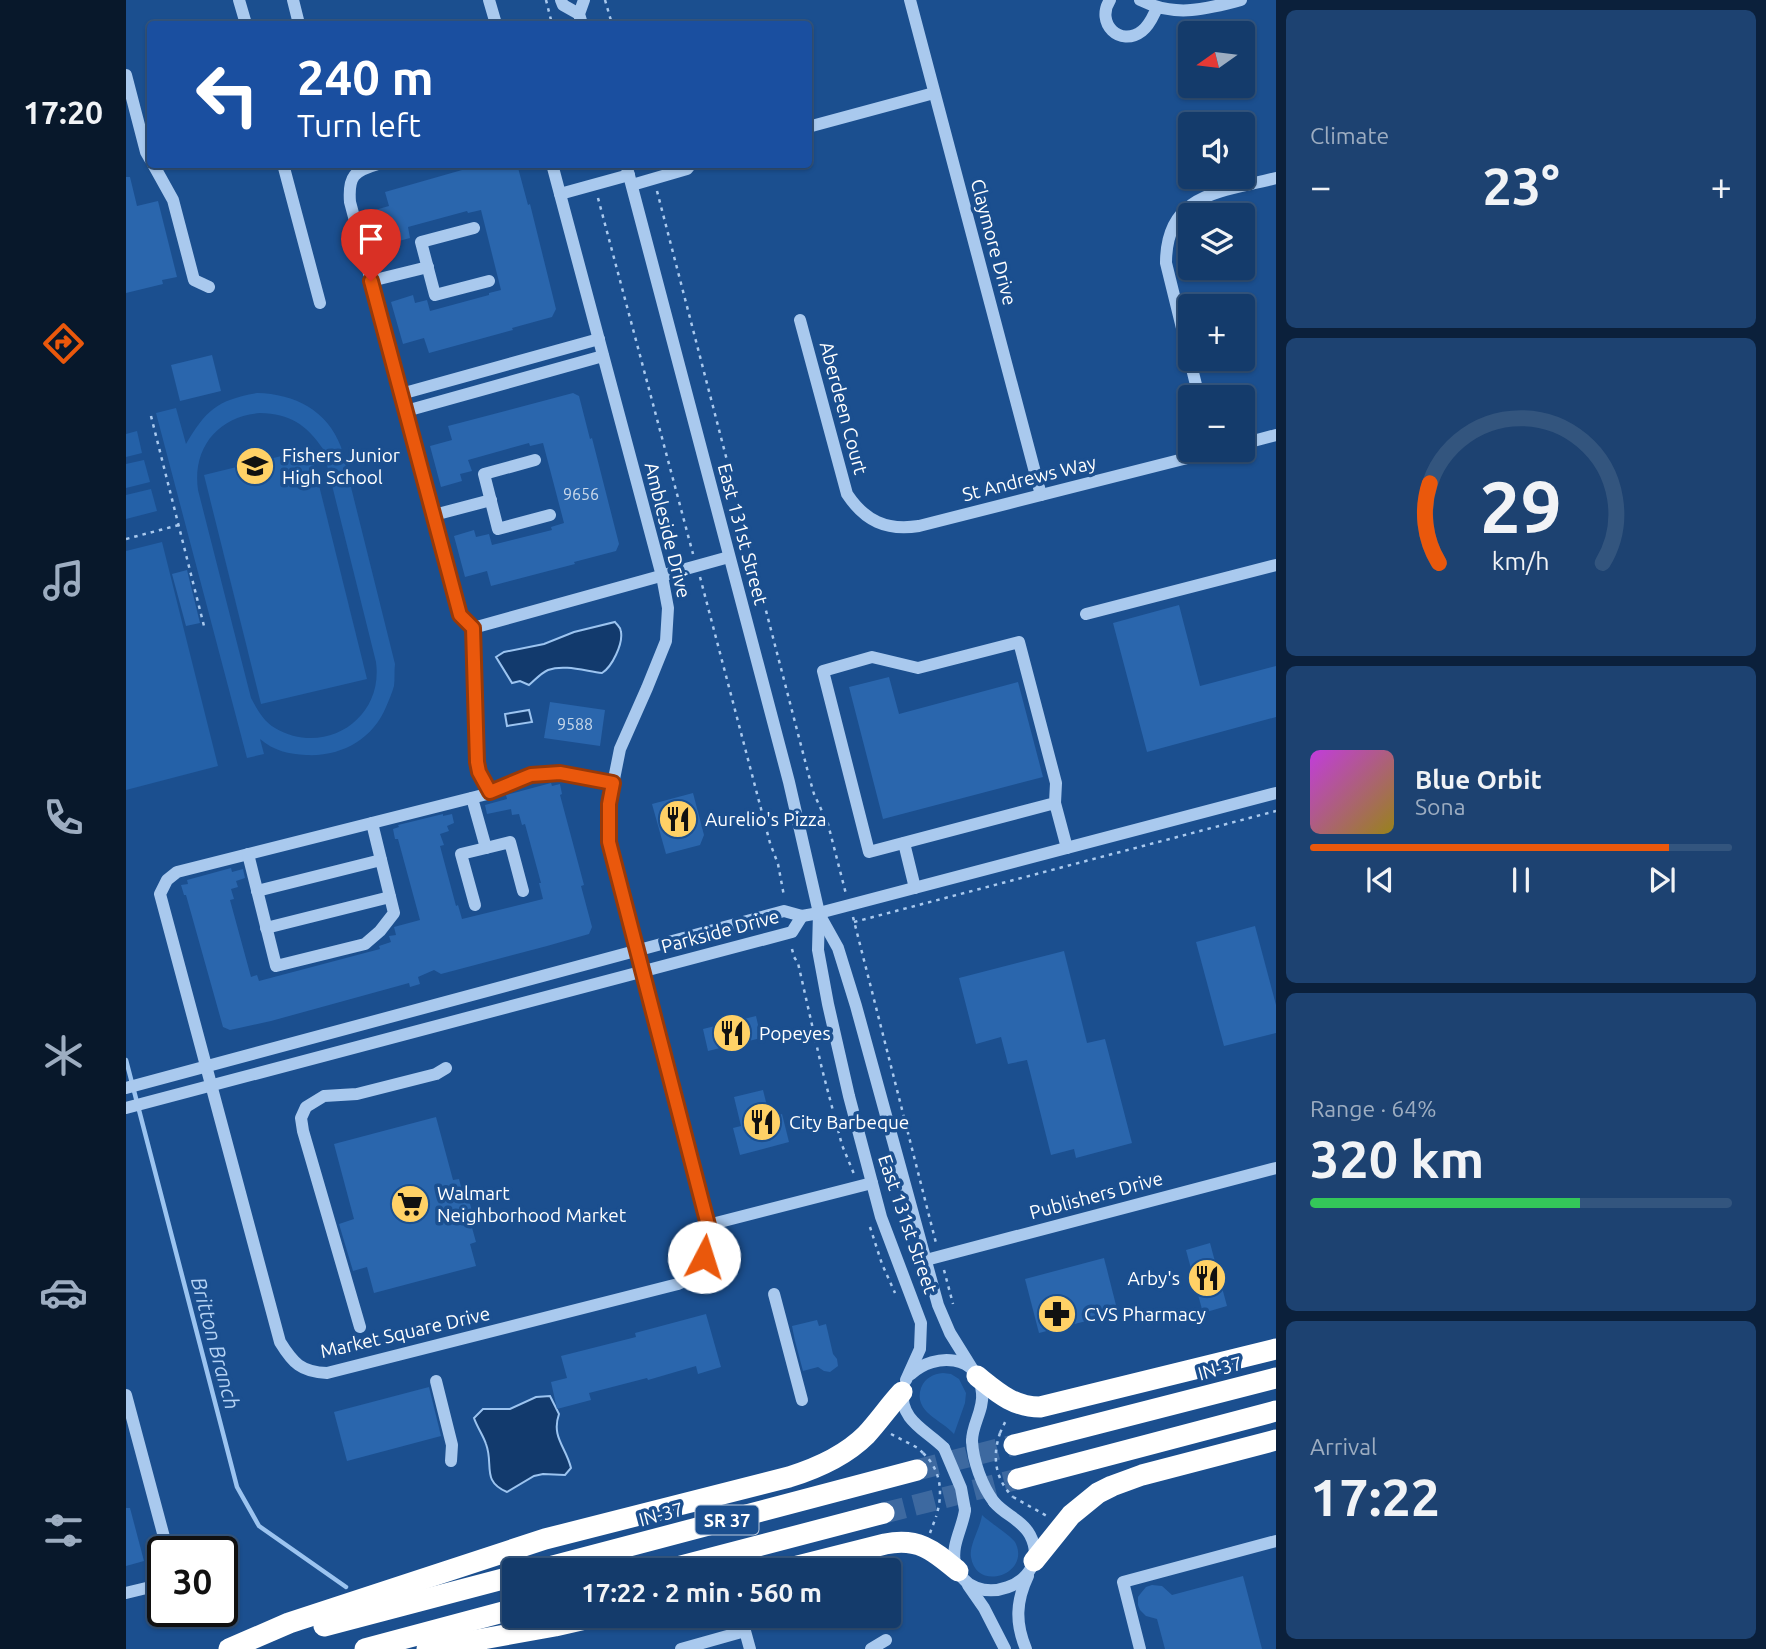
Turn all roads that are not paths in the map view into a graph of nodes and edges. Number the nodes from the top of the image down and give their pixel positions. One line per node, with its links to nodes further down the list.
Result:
1 (239, 0): 12 (street)
2 (293, 0): 13 (street)
3 (489, 0): 14 (street)
4 (561, 0): 11 (street)
5 (584, 0): 11 (street)
6 (910, 0): 16 (street, Claymore Drive)
7 (1110, 0): 10 (street)
8 (1140, 0): 10 (street)
9 (1241, 0): 10 (street)
10 (1157, 8)
11 (580, 19)
12 (245, 21)
13 (298, 21)
14 (495, 21)
15 (126, 75): 18 (street)
16 (934, 93): 17 (street); 43 (street, Claymore Drive)
17 (812, 126)
18 (147, 154)
19 (155, 168): 31 (street)
20 (284, 168): 32 (street)
21 (365, 168): 29 (street)
22 (553, 168): 26 (street, Ambleside Drive)
23 (688, 168): 24 (street)
24 (629, 171): 26 (street); 48 (street, East 131st Street)
25 (1276, 178): 36 (street)
26 (560, 194): 34 (street, Ambleside Drive)
27 (474, 228): 28 (street)
28 (428, 267): 29 (street); 30 (street)
29 (371, 281): 37 (street)
30 (489, 281)
31 (209, 287)
32 (320, 303)
33 (800, 320): 45 (street, Aberdeen Court)
34 (599, 339): 35 (street, Ambleside Drive); 37 (street)
35 (603, 356): 38 (street); 50 (street, Ambleside Drive)
36 (1196, 385)
37 (401, 394): 38 (street)
38 (406, 411): 47 (street)
39 (1276, 435): 40 (street)
40 (1255, 441)
41 (535, 460): 44 (street)
42 (1178, 460): 43 (street, St Andrews Way)
43 (1041, 495): 45 (street, St Andrews Way)
44 (491, 500): 46 (street); 47 (street)
45 (855, 504)
46 (550, 514)
47 (434, 515): 52 (street)
48 (729, 557): 50 (street); 69 (street, East 131st Street)
49 (1276, 565): 51 (street)
50 (662, 576): 52 (street); 53 (street, Ambleside Drive)
51 (1086, 614)
52 (473, 628): 54 (street)
53 (613, 783): 54 (street); 72 (street, Ambleside Drive)
54 (490, 792): 56 (street)
55 (1276, 793): 61 (street)
56 (472, 798): 58 (street); 60 (street)
57 (1055, 803): 59 (street); 59 (street); 61 (street)
58 (372, 823): 62 (street); 63 (street)
59 (904, 843): 64 (street)
60 (486, 848): 66 (street); 68 (street)
61 (1066, 848): 64 (street)
62 (248, 854): 65 (street); 74 (street, Market Square Drive)
63 (381, 860): 65 (street); 67 (street)
64 (915, 888): 69 (street)
65 (257, 891): 71 (street)
66 (523, 891)
67 (390, 897): 71 (street); 71 (street)
68 (475, 905)
69 (819, 914): 70 (street); 80 (street, East 131st Street); 82 (street, East 131st Street)
70 (802, 916): 72 (street, Parkside Drive); 73 (street, Parkside Drive)
71 (266, 928)
72 (638, 950): 73 (street, Ambleside Drive); 74 (street, Parkside Drive)
73 (643, 971): 76 (street, Parkside Drive); 81 (street, Ambleside Drive)
74 (207, 1066): 76 (street, Market Square Drive); 77 (street, Parkside Drive)
75 (446, 1068): 85 (street)
76 (212, 1084): 78 (street, Parkside Drive); 83 (street, Market Square Drive)
77 (126, 1088)
78 (126, 1108)
79 (1276, 1168): 82 (street, Publishers Drive)
80 (872, 1183): 81 (street); 90 (street, East 131st Street)
81 (708, 1225): 83 (street, Ambleside Drive)
82 (926, 1260): 87 (street, East 131st Street)
83 (698, 1267)
84 (774, 1294): 92 (street)
85 (360, 1327)
86 (1276, 1349): 87 (highway)
87 (975, 1373): 90 (street); 105 (street, bridge)
88 (1276, 1378): 94 (highway, IN-37)
89 (436, 1381): 96 (street)
90 (904, 1386): 106 (street, bridge); 113 (highway)
91 (126, 1395): 100 (street)
92 (802, 1400)
93 (1276, 1411): 98 (highway)
94 (1007, 1439)
95 (1276, 1440): 105 (highway)
96 (451, 1461)
97 (920, 1462): 102 (highway, IN-37 / SR 37)
98 (1016, 1488)
99 (884, 1513): 103 (highway, SR 37)
100 (164, 1536)
101 (1276, 1541): 121 (street)
102 (580, 1558)
103 (712, 1558)
104 (830, 1558): 106 (highway)
105 (1032, 1567): 106 (street); 120 (street)
106 (962, 1577): 119 (street)
107 (502, 1579): 113 (highway)
108 (147, 1588): 109 (street)
109 (126, 1593)
110 (502, 1612): 114 (highway)
111 (544, 1628): 115 (highway)
112 (886, 1640): 118 (street)
113 (231, 1649)
114 (365, 1649)
115 (428, 1649)
116 (681, 1649): 117 (street)
117 (750, 1649)
118 (871, 1649)
119 (1005, 1649)
120 (1026, 1649)
121 (1139, 1649)

